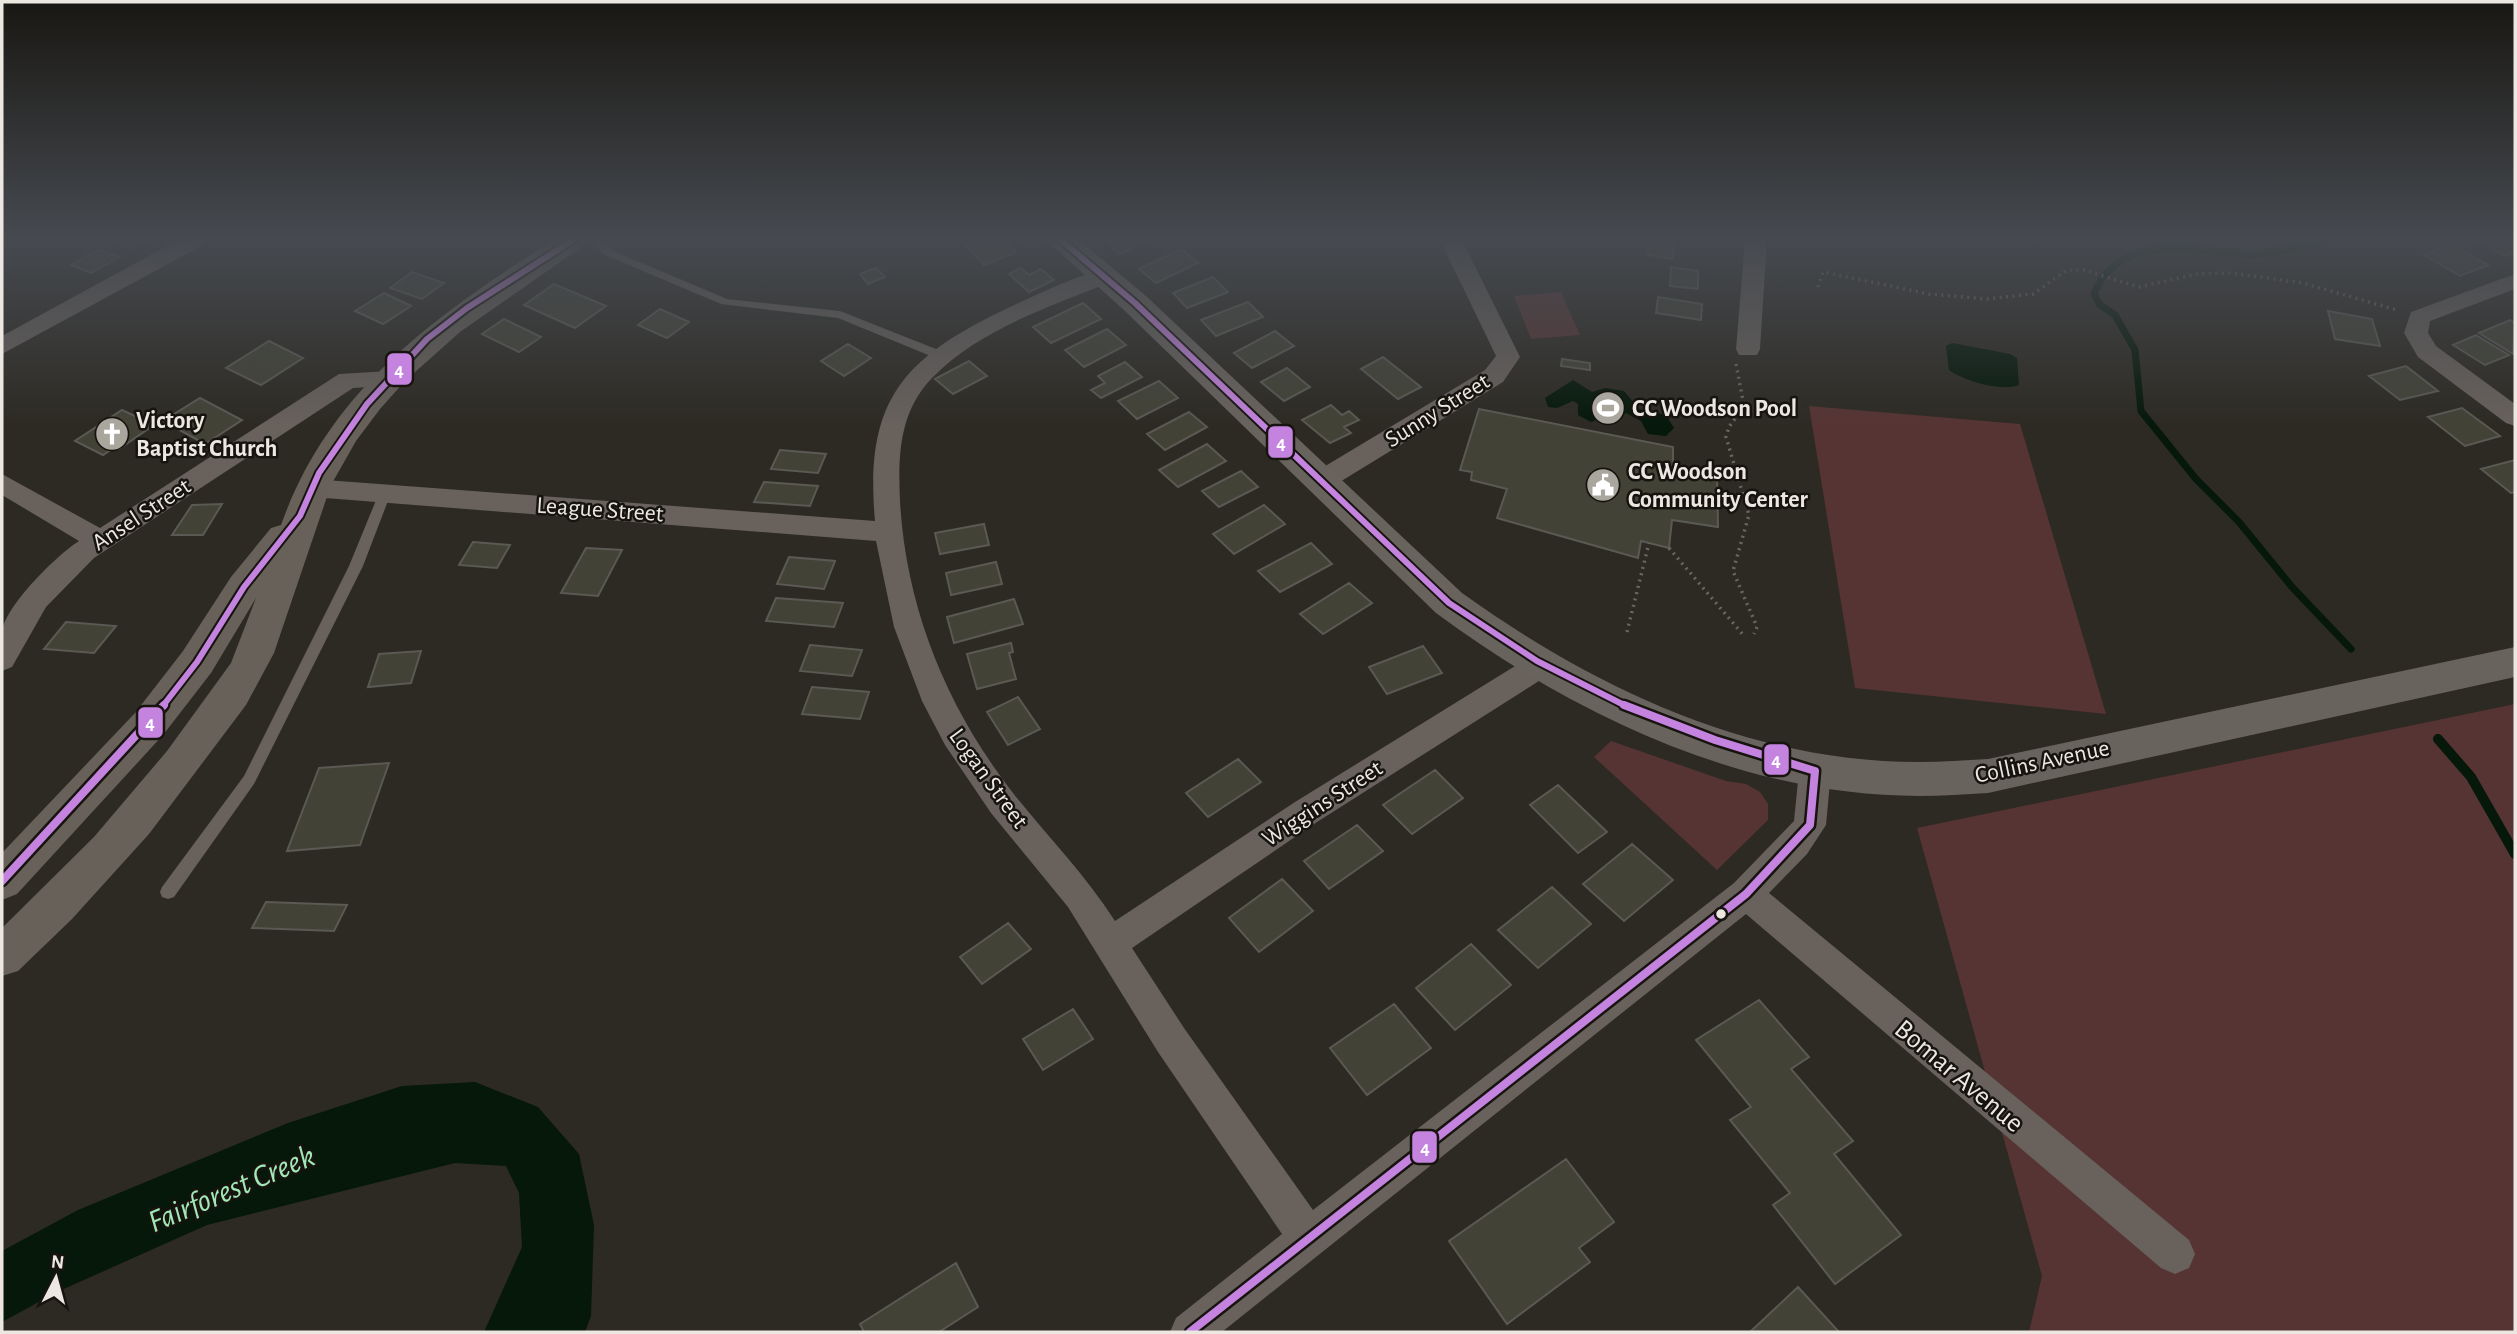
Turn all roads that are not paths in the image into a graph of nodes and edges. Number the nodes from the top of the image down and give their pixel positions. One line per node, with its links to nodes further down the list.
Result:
1 (82, 302): 9 (street)
2 (477, 302): 12 (main road)
3 (728, 302): 11 (lane)
4 (1046, 302): 11 (street, Logan Street)
5 (1133, 302): 14 (street)
6 (1482, 302): 14 (street, Sunny Street)
7 (1751, 302): 10 (street)
8 (2458, 302): 13 (street)
9 (2, 346)
10 (1748, 349)
11 (942, 356): 18 (street, Logan Street)
12 (390, 379): 17 (main road); 19 (street, Ansel Street)
13 (2515, 417)
14 (1321, 481): 22 (street)
15 (2, 483): 19 (street)
16 (386, 493): 17 (street, League Street); 18 (street, League Street); 25 (lane)
17 (306, 502): 24 (main road); 28 (main road)
18 (888, 531): 27 (street, Logan Street)
19 (99, 540): 20 (street, Ansel Street)
20 (2, 659)
21 (2515, 662): 23 (street, Collins Avenue)
22 (1539, 666): 23 (street, Collins Avenue); 27 (street, Wiggins Street)
23 (1815, 771): 26 (street)
24 (2, 881)
25 (168, 892)
26 (1746, 894): 29 (street); 30 (street, Bomar Avenue)
27 (1109, 944): 29 (street, Logan Street)
28 (2, 956)
29 (1310, 1240): 31 (street)
30 (2175, 1254)
31 (1190, 1332)

